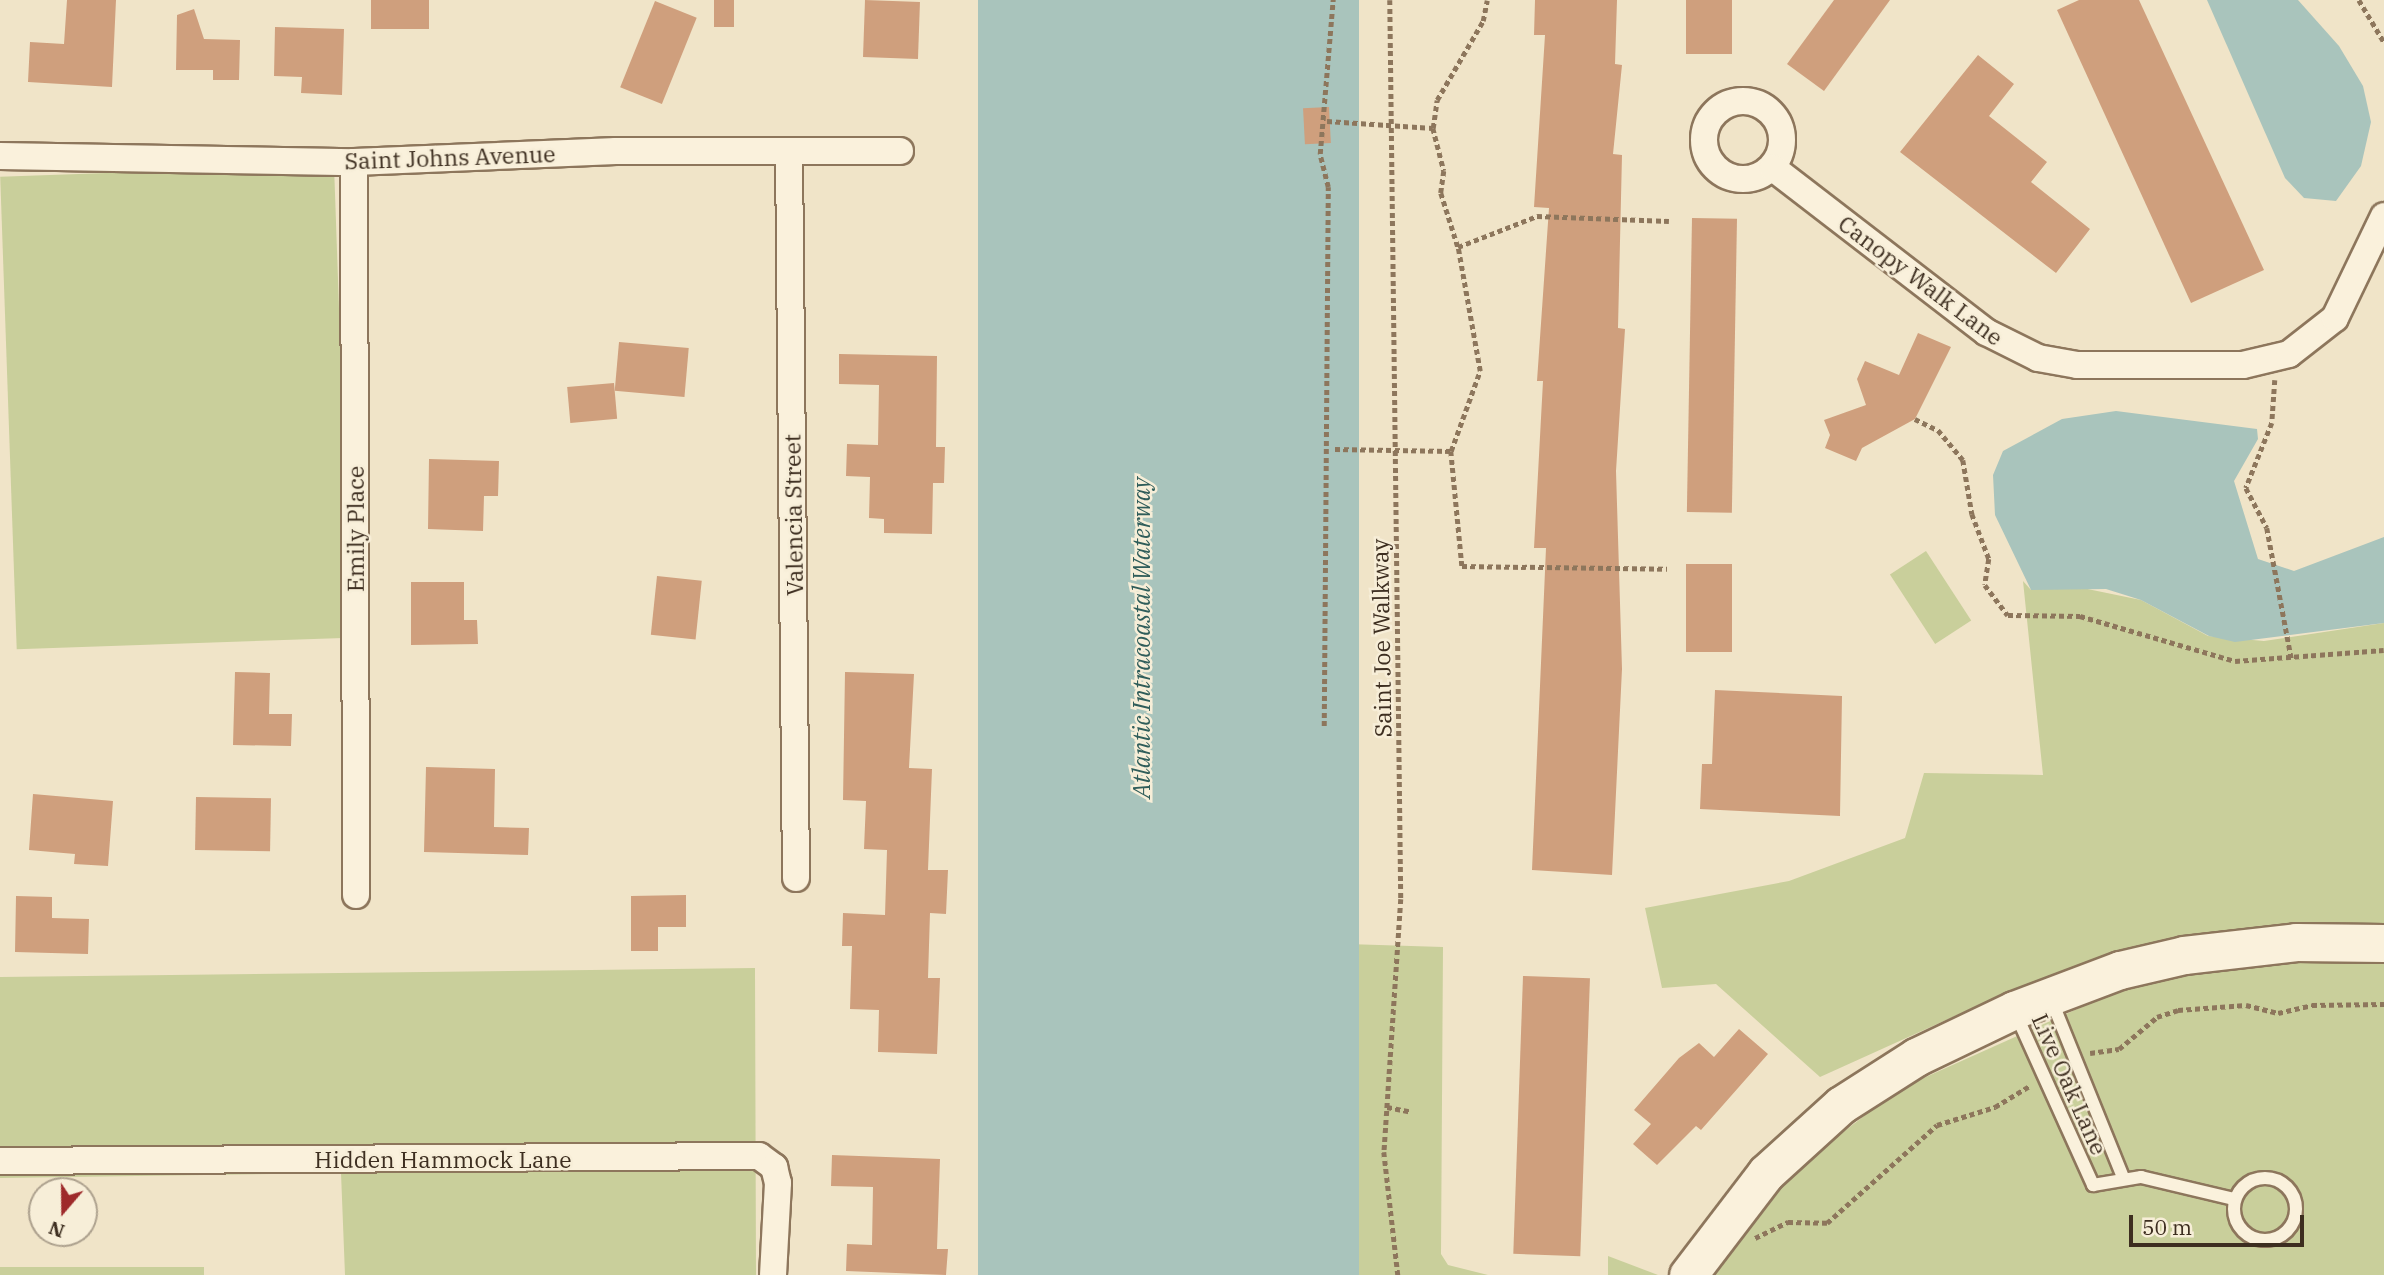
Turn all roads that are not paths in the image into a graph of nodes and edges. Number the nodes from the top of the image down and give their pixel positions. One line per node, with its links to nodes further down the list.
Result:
1 (789, 151): 2 (street, Saint Johns Avenue); 4 (street, Saint Johns Avenue); 7 (street, Valencia Street)
2 (900, 151)
3 (0, 156): 4 (street, Saint Johns Avenue)
4 (354, 162): 8 (street, Emily Place)
5 (1773, 168): 6 (street, Canopy Walk Lane)
6 (2384, 216)
7 (796, 878)
8 (356, 895)
9 (2384, 943): 10 (street)
10 (2049, 995): 11 (street); 13 (lane, Live Oak Lane)
11 (2014, 1010): 13 (lane, Live Oak Lane); 16 (street)
12 (0, 1161): 15 (street, Hidden Hammock Lane)
13 (2123, 1177): 14 (lane, Live Oak Lane)
14 (2234, 1199): 14 (lane)
15 (773, 1275)
16 (1688, 1275)

